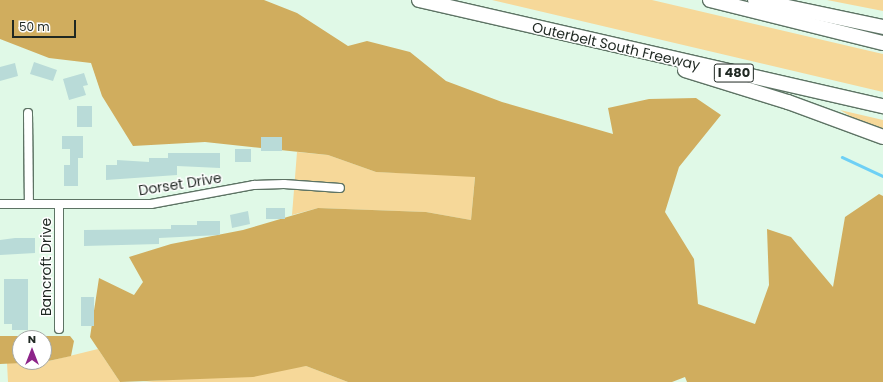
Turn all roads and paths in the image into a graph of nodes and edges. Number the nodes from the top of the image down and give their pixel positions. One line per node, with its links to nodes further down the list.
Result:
1 (419, 0): 5 (highway, Outerbelt South Freeway / I 480)
2 (710, 0): 6 (highway)
3 (755, 0): 4 (highway)
4 (883, 27)
5 (585, 39): 7 (highway, Outerbelt South Freeway / I 480); 9 (highway)
6 (883, 43)
7 (883, 106)
8 (28, 113): 12 (street)
9 (880, 136)
10 (340, 188): 13 (street, Dorset Drive)
11 (0, 204): 12 (street, Dorset Drive)
12 (29, 204): 13 (street, Dorset Drive)
13 (58, 204): 14 (street, Bancroft Drive)
14 (58, 330)

